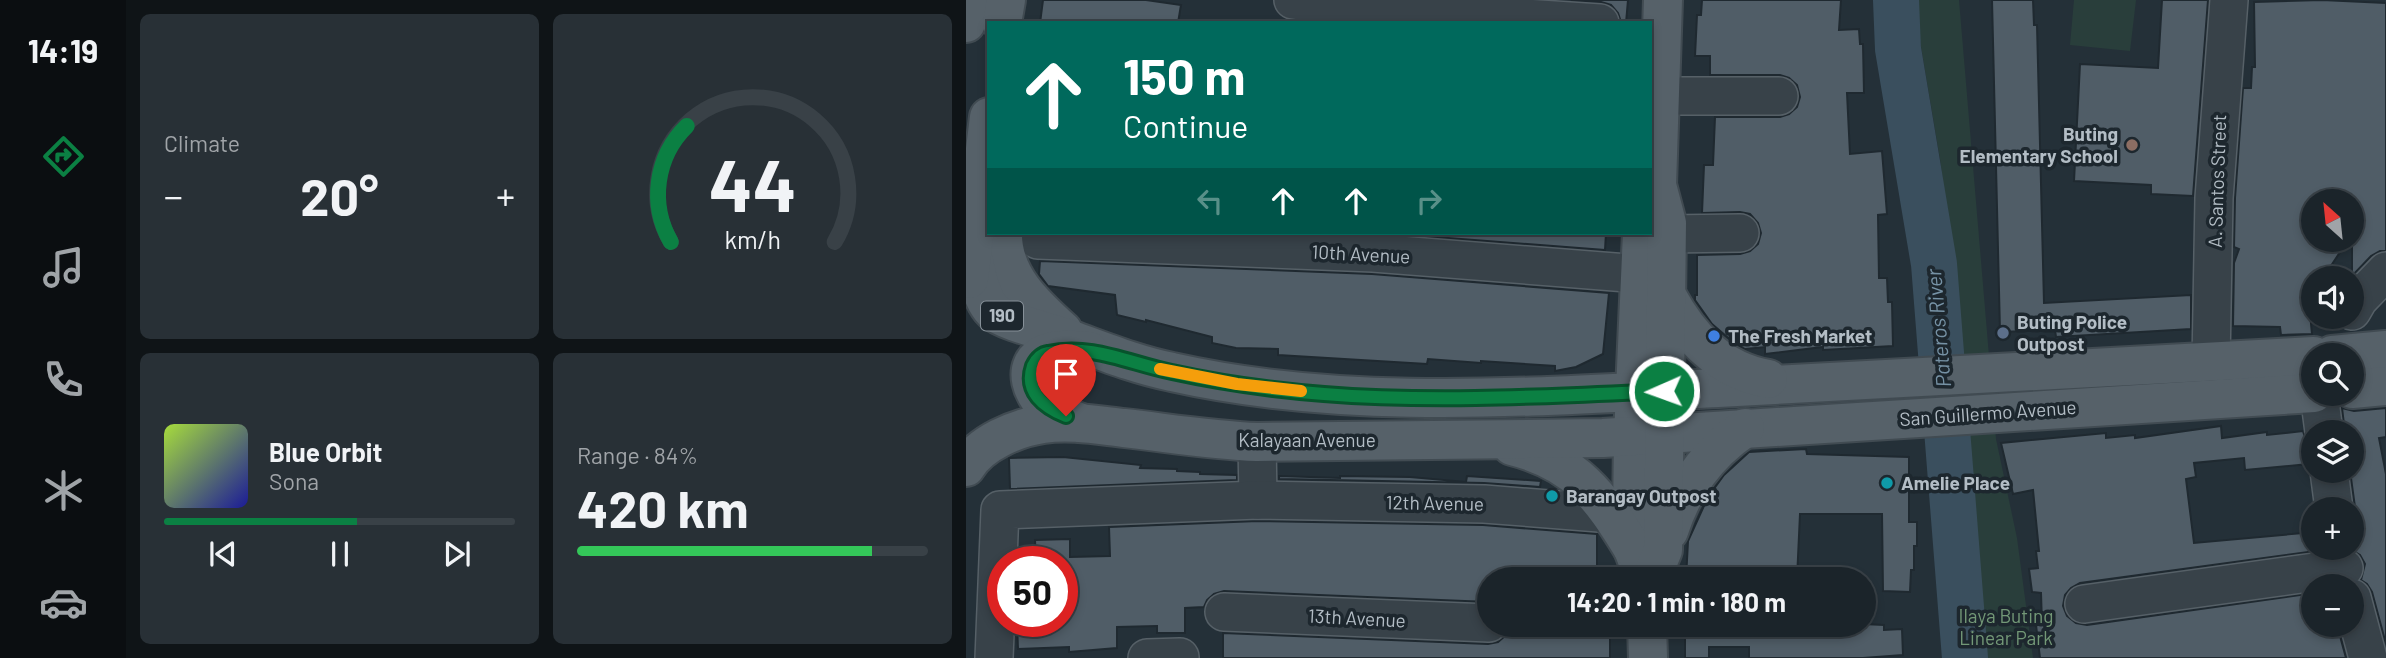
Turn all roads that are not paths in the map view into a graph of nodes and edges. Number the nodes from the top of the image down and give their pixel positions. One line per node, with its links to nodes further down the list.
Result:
1 (969, 0): 11 (main road)
2 (1006, 0): 8 (main road)
3 (1029, 0): 9 (main road)
4 (1293, 0): 6 (street)
5 (2229, 0): 26 (street, A. Santos Street)
6 (1329, 9): 10 (street)
7 (1658, 18): 12 (main road)
8 (1002, 21)
9 (1026, 21)
10 (1561, 21)
11 (966, 23)
12 (1660, 96): 13 (street); 14 (main road)
13 (1779, 96)
14 (1654, 193): 15 (street); 18 (main road)
15 (1740, 233)
16 (1005, 242): 18 (street, 10th Avenue); 20 (main road); 22 (main road)
17 (2386, 271): 19 (street)
18 (1653, 285): 21 (main road); 27 (main road); 30 (main road)
19 (2364, 294)
20 (966, 315)
21 (1638, 323): 30 (main road); 32 (main road)
22 (1086, 346): 32 (main road); 33 (main road)
23 (2386, 350): 24 (main road)
24 (2364, 352)
25 (2301, 357): 26 (main road, San Guillermo Avenue)
26 (2211, 362): 27 (main road, San Guillermo Avenue)
27 (1794, 385): 30 (main road, San Guillermo Avenue)
28 (2386, 386): 29 (main road)
29 (2364, 388)
30 (1650, 391): 32 (main road); 35 (main road)
31 (2301, 394): 34 (main road, San Guillermo Avenue)
32 (1541, 396)
33 (1082, 423): 37 (main road, Kalayaan Avenue); 38 (main road, Kalayaan Avenue)
34 (1745, 428): 35 (main road, San Guillermo Avenue); 41 (main road)
35 (1648, 435): 36 (main road, Kalayaan Avenue); 41 (main road)
36 (1475, 438): 37 (main road, Kalayaan Avenue); 40 (main road)
37 (1257, 442): 39 (street)
38 (966, 467)
39 (1258, 500): 40 (street, 12th Avenue); 49 (street, 12th Avenue)
40 (1612, 514): 41 (main road)
41 (1648, 564)
42 (2301, 580): 43 (street)
43 (2084, 604)
44 (1224, 612): 45 (street, 13th Avenue)
45 (1477, 623)
46 (1647, 637): 51 (main road)
47 (2362, 637): 52 (street)
48 (1181, 657): 50 (street)
49 (994, 658)
50 (1147, 658)
51 (1648, 658)
52 (2368, 658)

